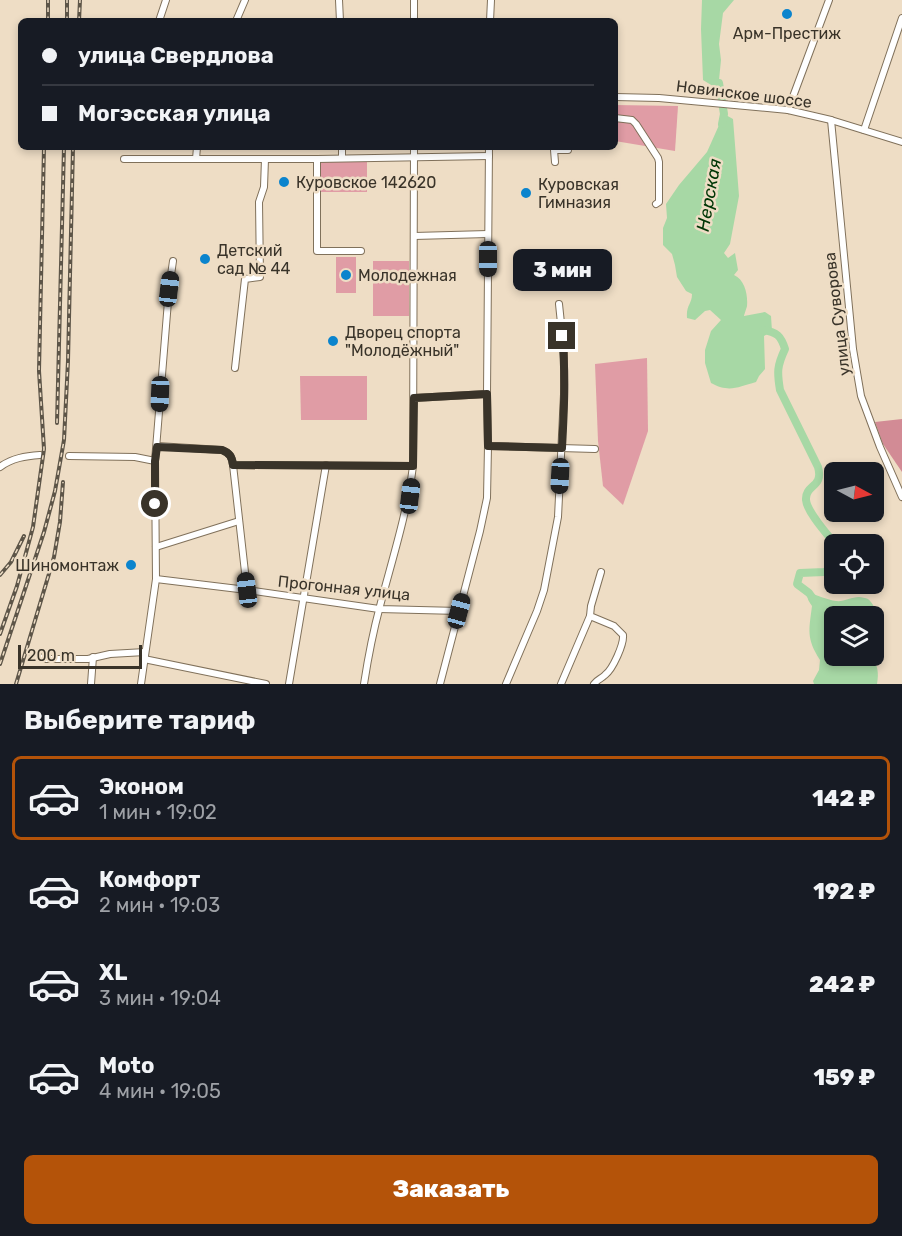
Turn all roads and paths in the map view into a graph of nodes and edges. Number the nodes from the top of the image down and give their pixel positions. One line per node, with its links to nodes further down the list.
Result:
1 (166, 0): 7 (street)
2 (245, 0): 8 (street)
3 (339, 0): 9 (street)
4 (414, 0): 10 (street)
5 (491, 0): 11 (street)
6 (829, 0): 14 (street)
7 (160, 18)
8 (237, 18)
9 (340, 18)
10 (414, 18)
11 (490, 18)
12 (902, 18): 17 (street)
13 (618, 97): 14 (street, Новинское шоссе)
14 (788, 111): 16 (street, Новинское шоссе)
15 (618, 118): 32 (street)
16 (831, 120): 17 (street, Новинское шоссе); 52 (street, улица Суворова)
17 (864, 130): 18 (street, Новинское шоссе)
18 (902, 142)
19 (197, 150): 28 (street)
20 (342, 150): 26 (street)
21 (414, 150): 24 (street)
22 (489, 150): 25 (street)
23 (554, 150): 31 (street)
24 (414, 156): 25 (street); 26 (street); 34 (street)
25 (489, 156): 33 (street)
26 (342, 158): 30 (street)
27 (124, 159): 28 (street)
28 (196, 159): 29 (street)
29 (265, 159): 30 (street); 38 (street)
30 (317, 159): 35 (street)
31 (555, 162)
32 (656, 204)
33 (488, 234): 34 (street); 39 (street)
34 (414, 236): 40 (street)
35 (361, 251)
36 (173, 261): 42 (street)
37 (559, 304): 43 (street)
38 (235, 368)
39 (487, 394): 40 (street); 41 (street)
40 (414, 398): 50 (street)
41 (488, 446): 43 (street); 60 (street)
42 (157, 447): 47 (street); 48 (street)
43 (562, 448): 44 (street); 71 (street)
44 (595, 449)
45 (40, 455): 51 (street)
46 (69, 456): 47 (street)
47 (155, 461): 54 (street)
48 (233, 465): 49 (street); 53 (street)
49 (326, 465): 50 (street); 58 (street)
50 (413, 466): 59 (street)
51 (0, 467)
52 (902, 496)
53 (239, 521): 54 (street); 57 (street)
54 (156, 547): 56 (street)
55 (601, 572): 61 (street)
56 (156, 579): 57 (street, Прогонная улица); 62 (street)
57 (247, 590): 58 (street, Прогонная улица)
58 (303, 599): 59 (street, Прогонная улица); 68 (street)
59 (379, 609): 60 (street, Прогонная улица); 69 (street)
60 (459, 611): 70 (street)
61 (590, 616): 72 (street); 73 (street)
62 (144, 655): 64 (street); 66 (street); 67 (street)
63 (33, 656): 64 (street)
64 (93, 657): 65 (street)
65 (91, 684)
66 (141, 684)
67 (266, 684)
68 (289, 684)
69 (364, 684)
70 (440, 684)
71 (506, 684)
72 (561, 684)
73 (594, 684)

